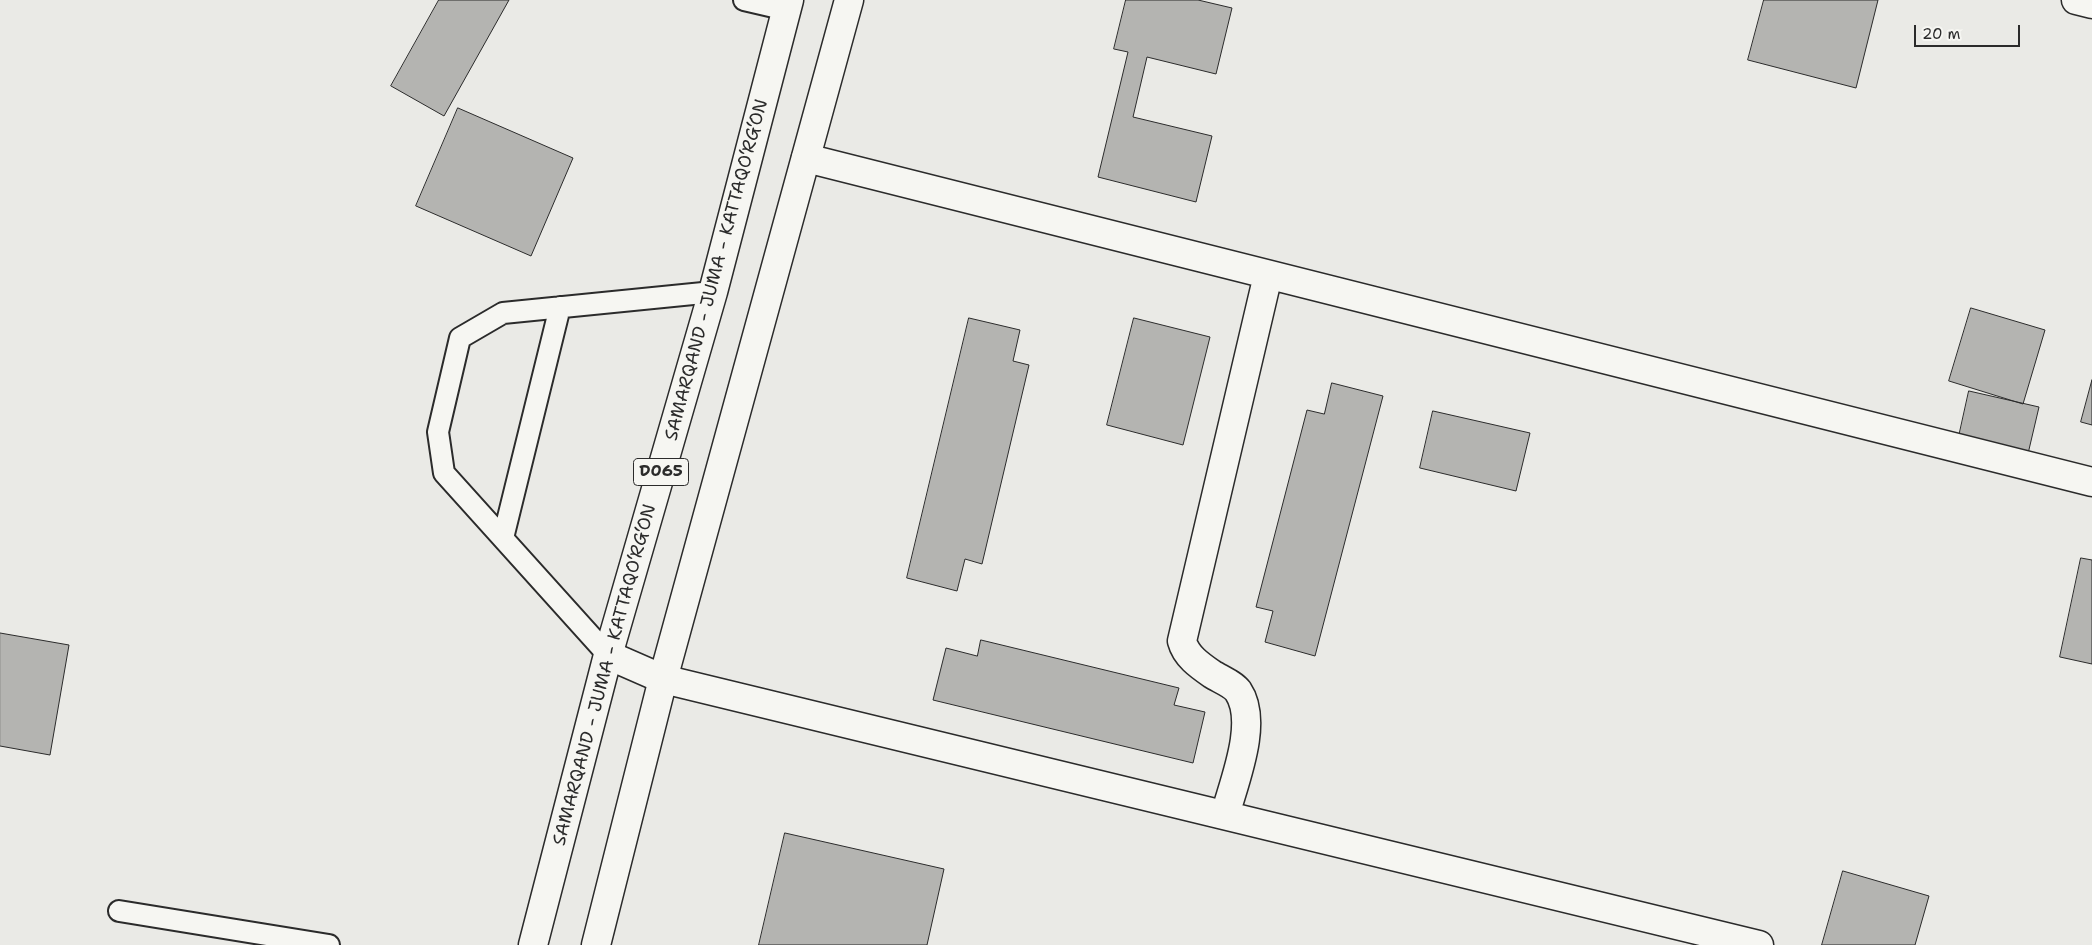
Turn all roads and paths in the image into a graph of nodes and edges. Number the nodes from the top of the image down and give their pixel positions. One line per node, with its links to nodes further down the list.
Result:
1 (744, 0): 5 (lane)
2 (849, 0): 6 (street)
3 (2076, 0): 4 (street)
4 (2092, 4)
5 (788, 5): 8 (street, SAMARQAND - JUMA - KATTAQO‘RG‘ON / D065)
6 (806, 158): 7 (street); 13 (street)
7 (1268, 275): 10 (street); 14 (street)
8 (713, 292): 9 (lane); 12 (street, SAMARQAND - JUMA - KATTAQO‘RG‘ON / D065)
9 (560, 307): 11 (lane); 11 (lane)
10 (2092, 482)
11 (502, 538): 12 (lane)
12 (608, 655): 13 (street); 17 (street, SAMARQAND - JUMA - KATTAQO‘RG‘ON / D065)
13 (663, 679): 14 (street); 18 (street)
14 (1225, 815): 19 (street)
15 (120, 911): 16 (lane)
16 (329, 945)
17 (533, 945)
18 (596, 945)
19 (1759, 945)

